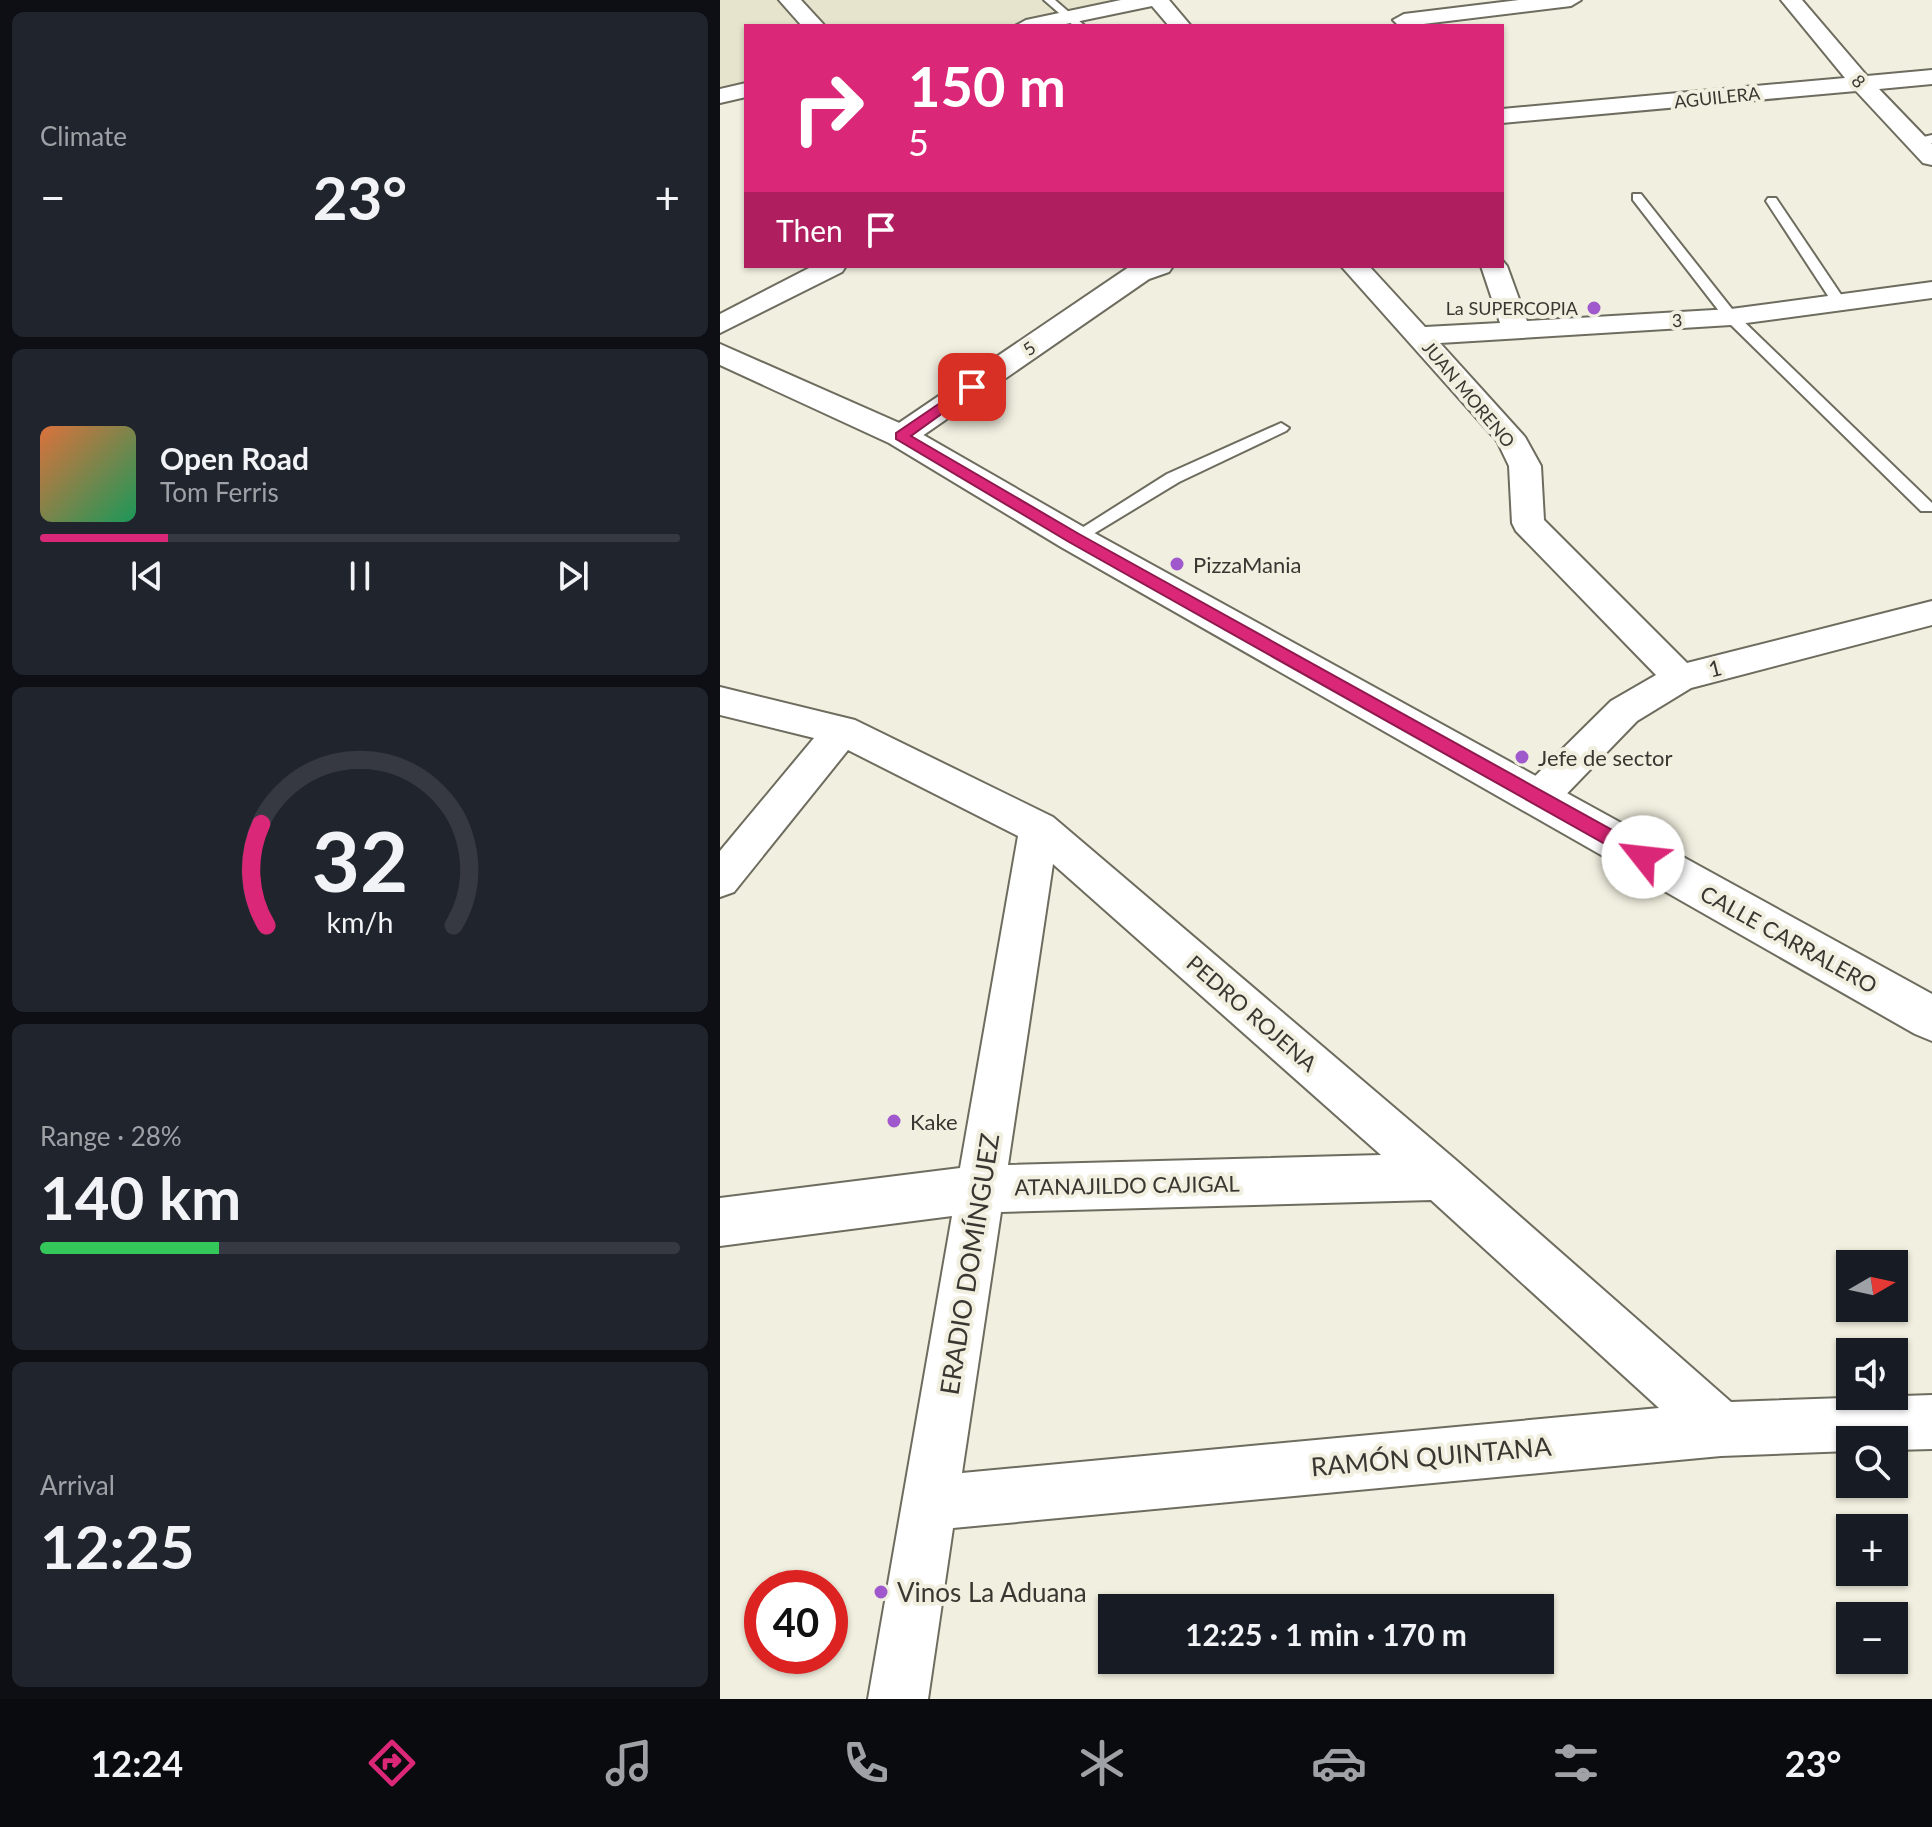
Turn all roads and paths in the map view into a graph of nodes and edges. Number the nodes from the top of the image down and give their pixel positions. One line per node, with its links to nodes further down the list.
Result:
1 (789, 0): 10 (street)
2 (1049, 0): 8 (lane)
3 (1151, 0): 8 (street)
4 (1158, 0): 12 (street)
5 (1394, 0): 9 (street)
6 (1571, 0): 9 (street)
7 (1791, 0): 14 (street, 8)
8 (1076, 21): 11 (street)
9 (1405, 23)
10 (812, 24)
11 (1046, 24)
12 (1178, 24)
13 (1932, 77): 14 (street, AGUILERA)
14 (1860, 82): 17 (street, AGUILERA); 18 (street, 8)
15 (744, 90): 16 (street)
16 (720, 96)
17 (1504, 116)
18 (1924, 139): 19 (street, 8)
19 (1932, 158)
20 (1637, 197): 28 (lane)
21 (1772, 201): 27 (lane)
22 (829, 268): 29 (street)
23 (1154, 268): 34 (street, 5)
24 (1356, 268): 31 (street, JUAN MORENO)
25 (1495, 268): 30 (street)
26 (1932, 290): 27 (street, 3)
27 (1839, 302): 28 (street, 3)
28 (1731, 317): 30 (street, 3); 35 (lane)
29 (720, 325)
30 (1516, 329): 31 (street, 3)
31 (1420, 336): 38 (street, JUAN MORENO)
32 (720, 353): 34 (street, CALLE CARRALERO)
33 (1281, 428): 36 (lane)
34 (901, 436): 36 (street, CALLE CARRALERO)
35 (1927, 507)
36 (1074, 538): 41 (street, CALLE CARRALERO)
37 (1932, 613): 38 (street, 1)
38 (1680, 678): 41 (street, 1)
39 (720, 701): 40 (street, PEDRO ROJENA)
40 (842, 730): 42 (street, PEDRO ROJENA); 43 (street)
41 (1538, 798): 44 (street, CALLE CARRALERO)
42 (1039, 828): 45 (street, PEDRO ROJENA); 46 (street, ERADIO DOMÍNGUEZ)
43 (720, 880)
44 (1932, 1019)
45 (1440, 1177): 46 (street, ATANAJILDO CAJIGAL); 49 (street, PEDRO ROJENA)
46 (982, 1189): 47 (street, ATANAJILDO CAJIGAL); 50 (street, ERADIO DOMÍNGUEZ)
47 (720, 1222)
48 (1932, 1422): 49 (street, RAMÓN QUINTANA)
49 (1721, 1429): 50 (street, RAMÓN QUINTANA)
50 (930, 1503): 51 (street, ERADIO DOMÍNGUEZ)
51 (898, 1699)

